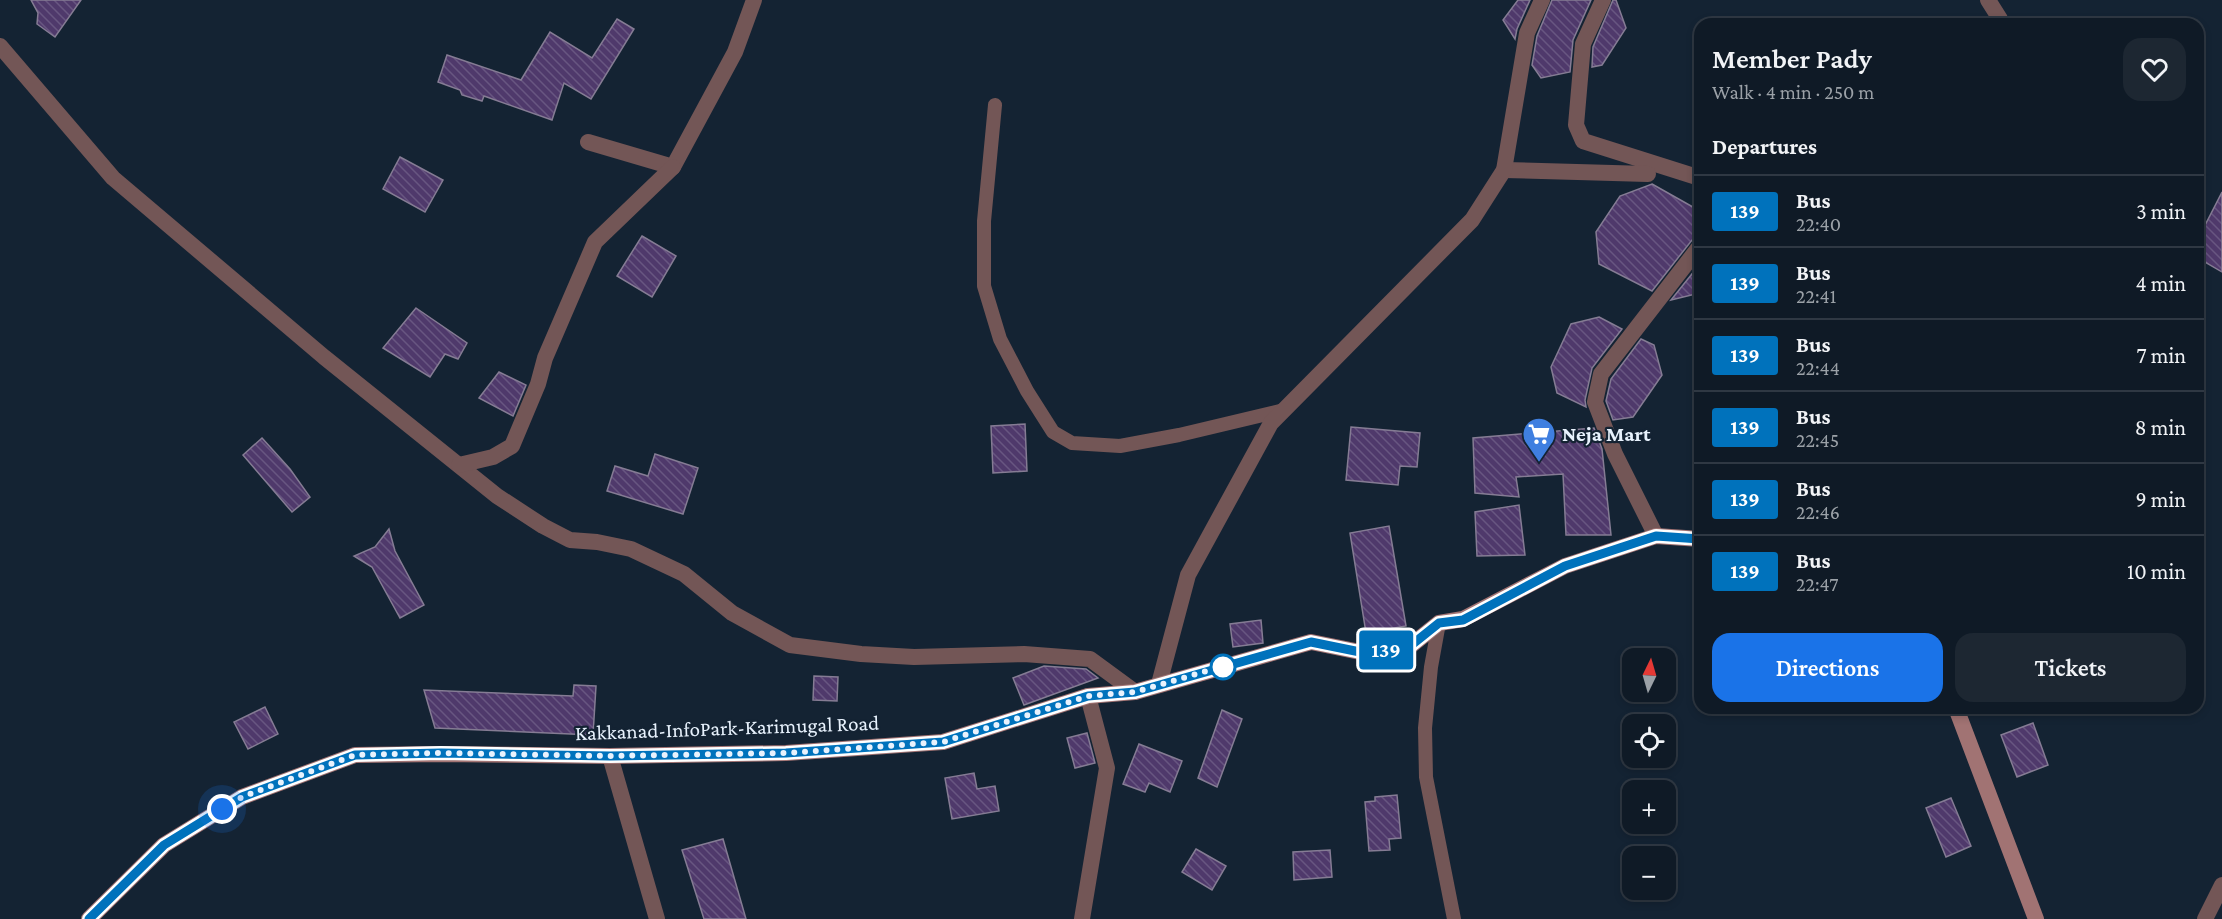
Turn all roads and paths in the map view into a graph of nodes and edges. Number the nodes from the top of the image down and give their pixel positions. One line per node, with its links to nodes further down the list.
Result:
1 (754, 0): 9 (street)
2 (1542, 0): 10 (street)
3 (1603, 0): 12 (street)
4 (1988, 0): 5 (street)
5 (1999, 18)
6 (0, 46): 15 (street)
7 (995, 105): 14 (lane)
8 (588, 142): 9 (street)
9 (673, 167): 15 (street)
10 (1504, 170): 11 (street); 14 (street)
11 (1648, 174)
12 (1694, 176)
13 (1694, 254): 16 (street)
14 (1284, 410): 19 (street)
15 (459, 465): 20 (street)
16 (1656, 536): 17 (main road, Kakkanad-InfoPark-Karimugal Road); 18 (main road, Kakkanad-InfoPark-Karimugal Road)
17 (1694, 539)
18 (1439, 623): 19 (main road, Kakkanad-InfoPark-Karimugal Road); 28 (lane)
19 (1160, 684): 20 (main road, Kakkanad-InfoPark-Karimugal Road)
20 (1135, 692): 21 (main road, Kakkanad-InfoPark-Karimugal Road)
21 (1088, 696): 23 (main road, Kakkanad-InfoPark-Karimugal Road); 27 (street)
22 (1958, 714): 29 (main road)
23 (610, 756): 25 (main road, Kakkanad-InfoPark-Karimugal Road); 26 (street)
24 (2222, 885): 30 (street)
25 (89, 919)
26 (657, 919)
27 (1082, 919)
28 (1454, 919)
29 (2036, 919)
30 (2205, 919)

